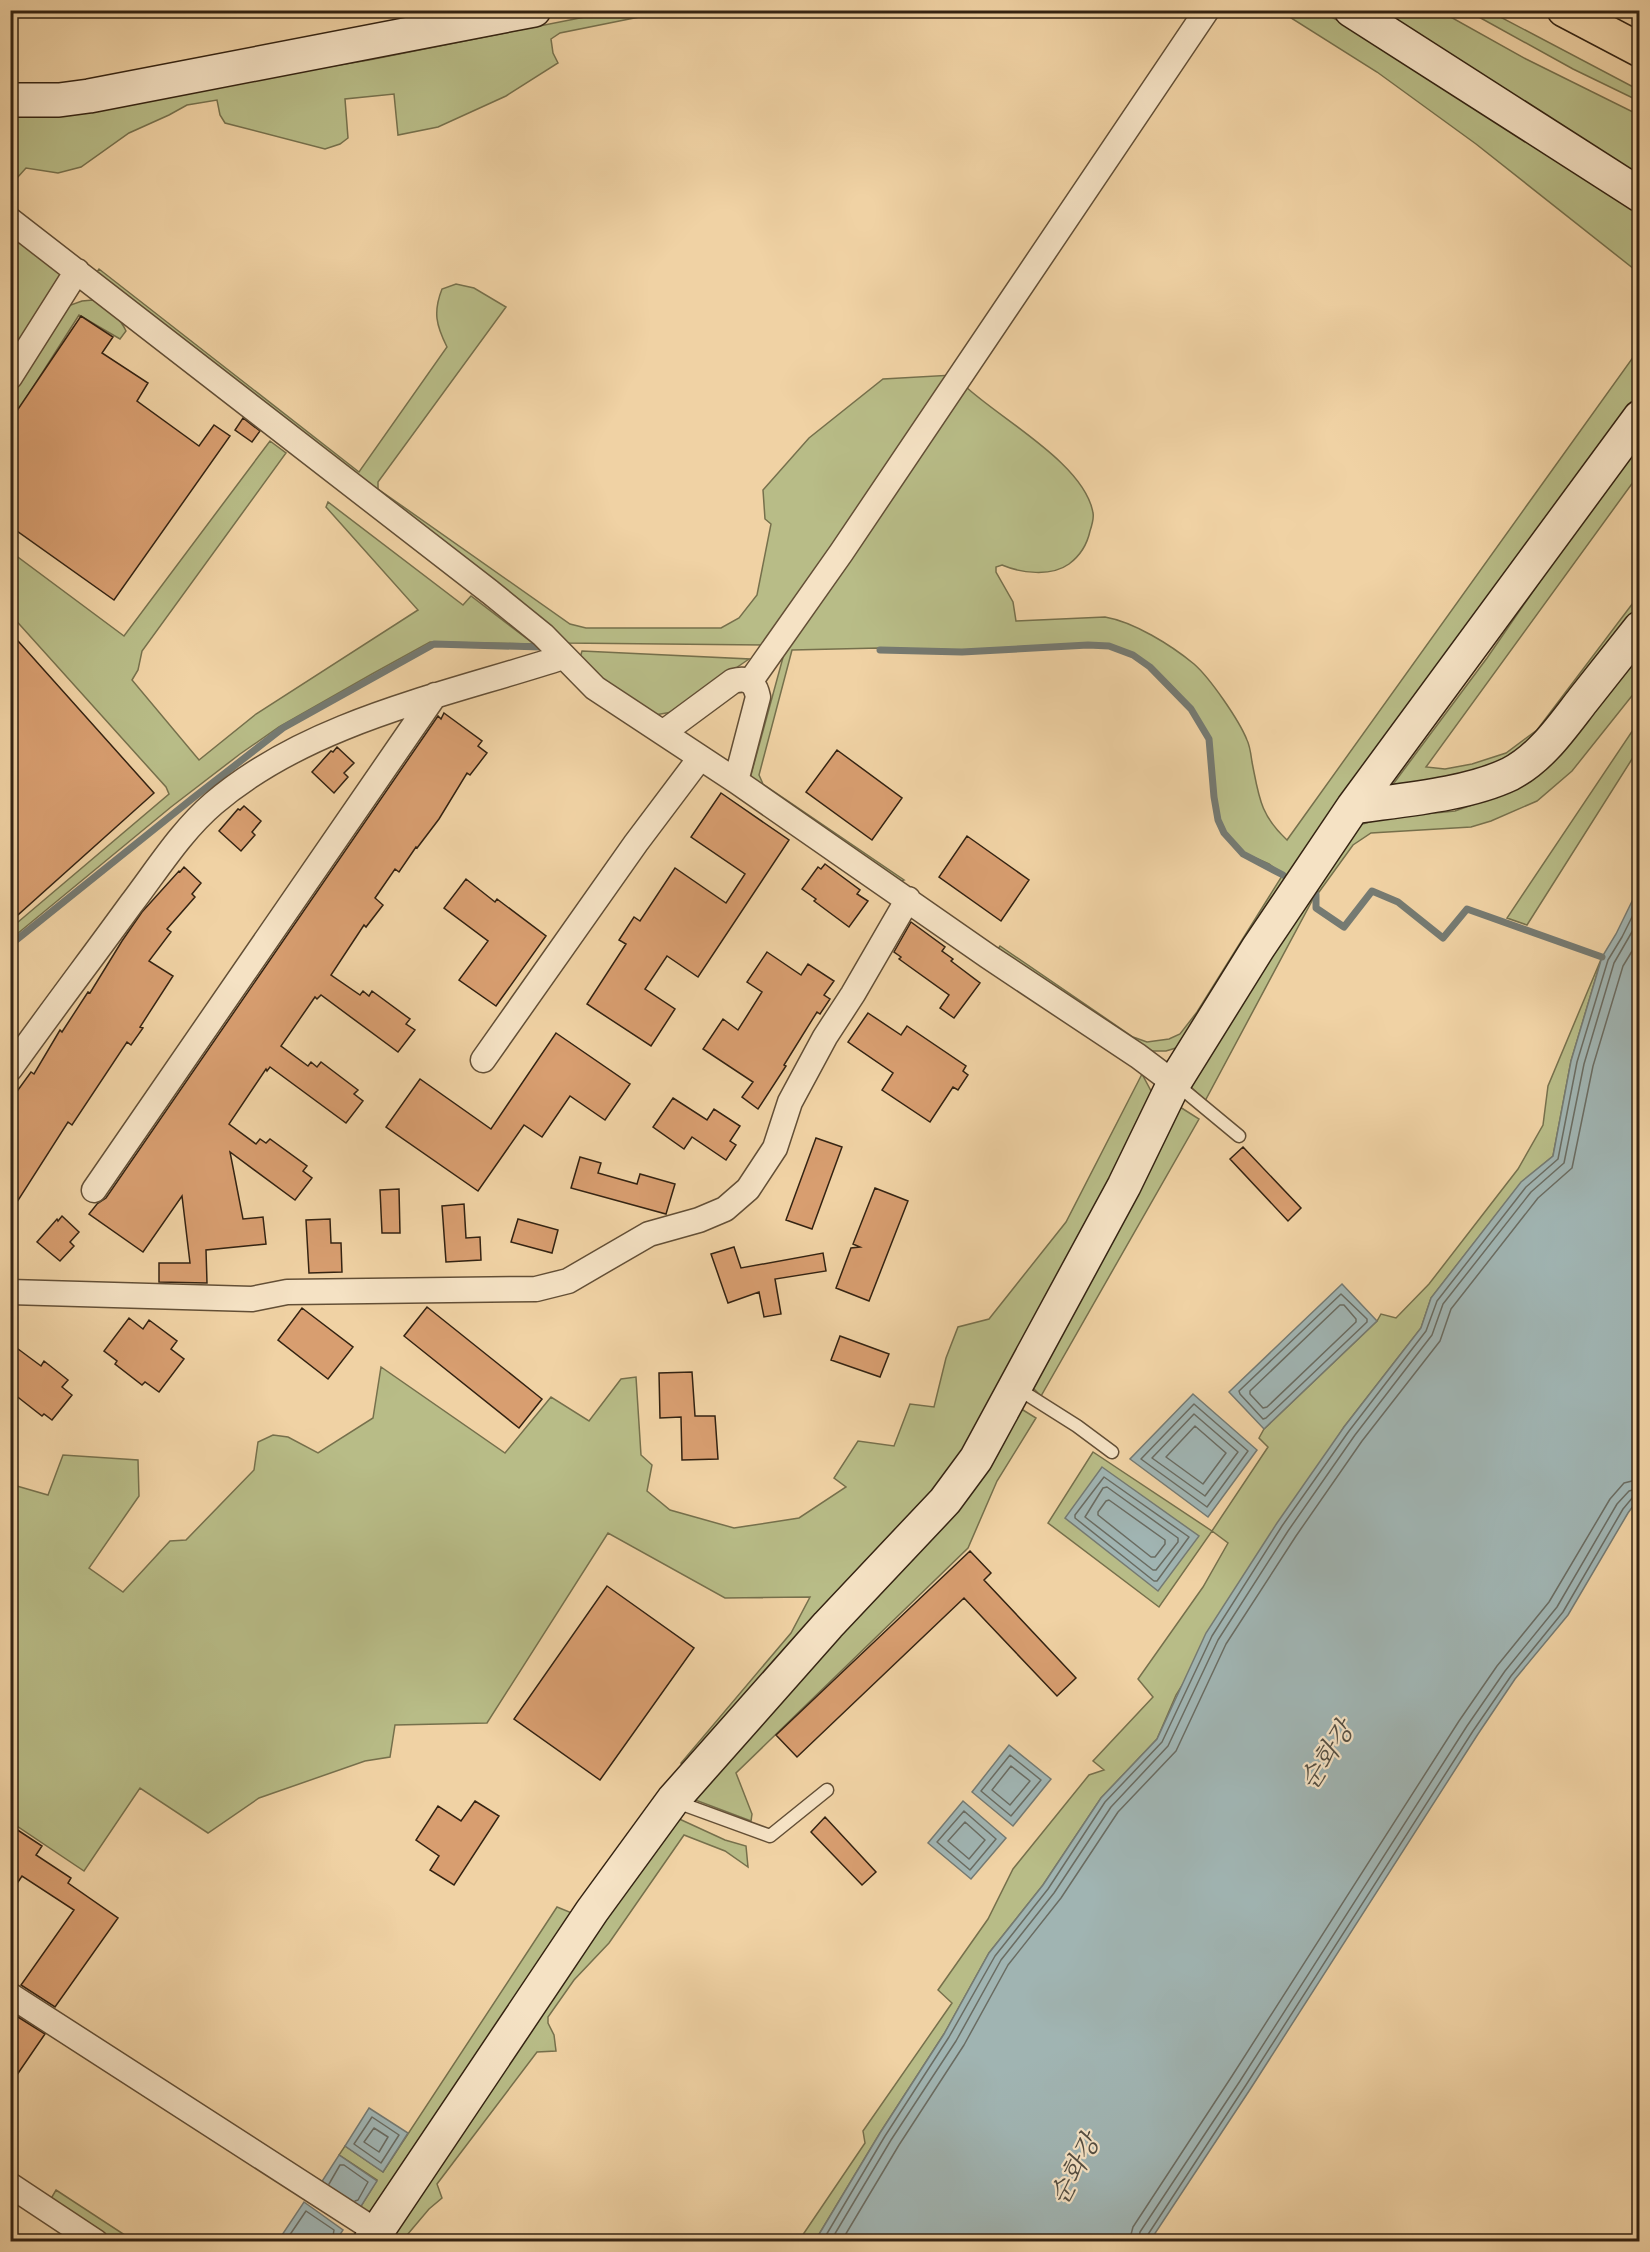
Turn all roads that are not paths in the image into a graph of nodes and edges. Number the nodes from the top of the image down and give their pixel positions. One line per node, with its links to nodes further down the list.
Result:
1 (534, 10): 6 (street)
2 (1207, 10): 14 (street)
3 (1351, 10): 7 (street)
4 (1564, 10): 5 (highway)
5 (1640, 50)
6 (10, 100)
7 (1640, 195)
8 (10, 220): 9 (street)
9 (77, 271): 10 (street); 13 (street)
10 (10, 376)
11 (1640, 417): 19 (street)
12 (1640, 628): 19 (street)
13 (563, 657): 15 (street); 16 (street)
14 (750, 682): 16 (street); 18 (street)
15 (435, 695): 22 (street); 25 (street)
16 (664, 732): 17 (street)
17 (700, 758): 18 (street); 21 (street)
18 (736, 781): 20 (street)
19 (1353, 807): 23 (street)
20 (908, 899): 23 (street); 26 (street)
21 (483, 1060)
22 (10, 1069)
23 (1174, 1083): 24 (lane); 27 (street)
24 (1239, 1136)
25 (94, 1190)
26 (10, 1292)
27 (1016, 1388): 28 (lane); 30 (street)
28 (1112, 1452)
29 (828, 1790): 30 (lane)
30 (673, 1800): 33 (street)
31 (10, 1995): 33 (street)
32 (10, 2185): 34 (street)
33 (373, 2236)
34 (96, 2241)

